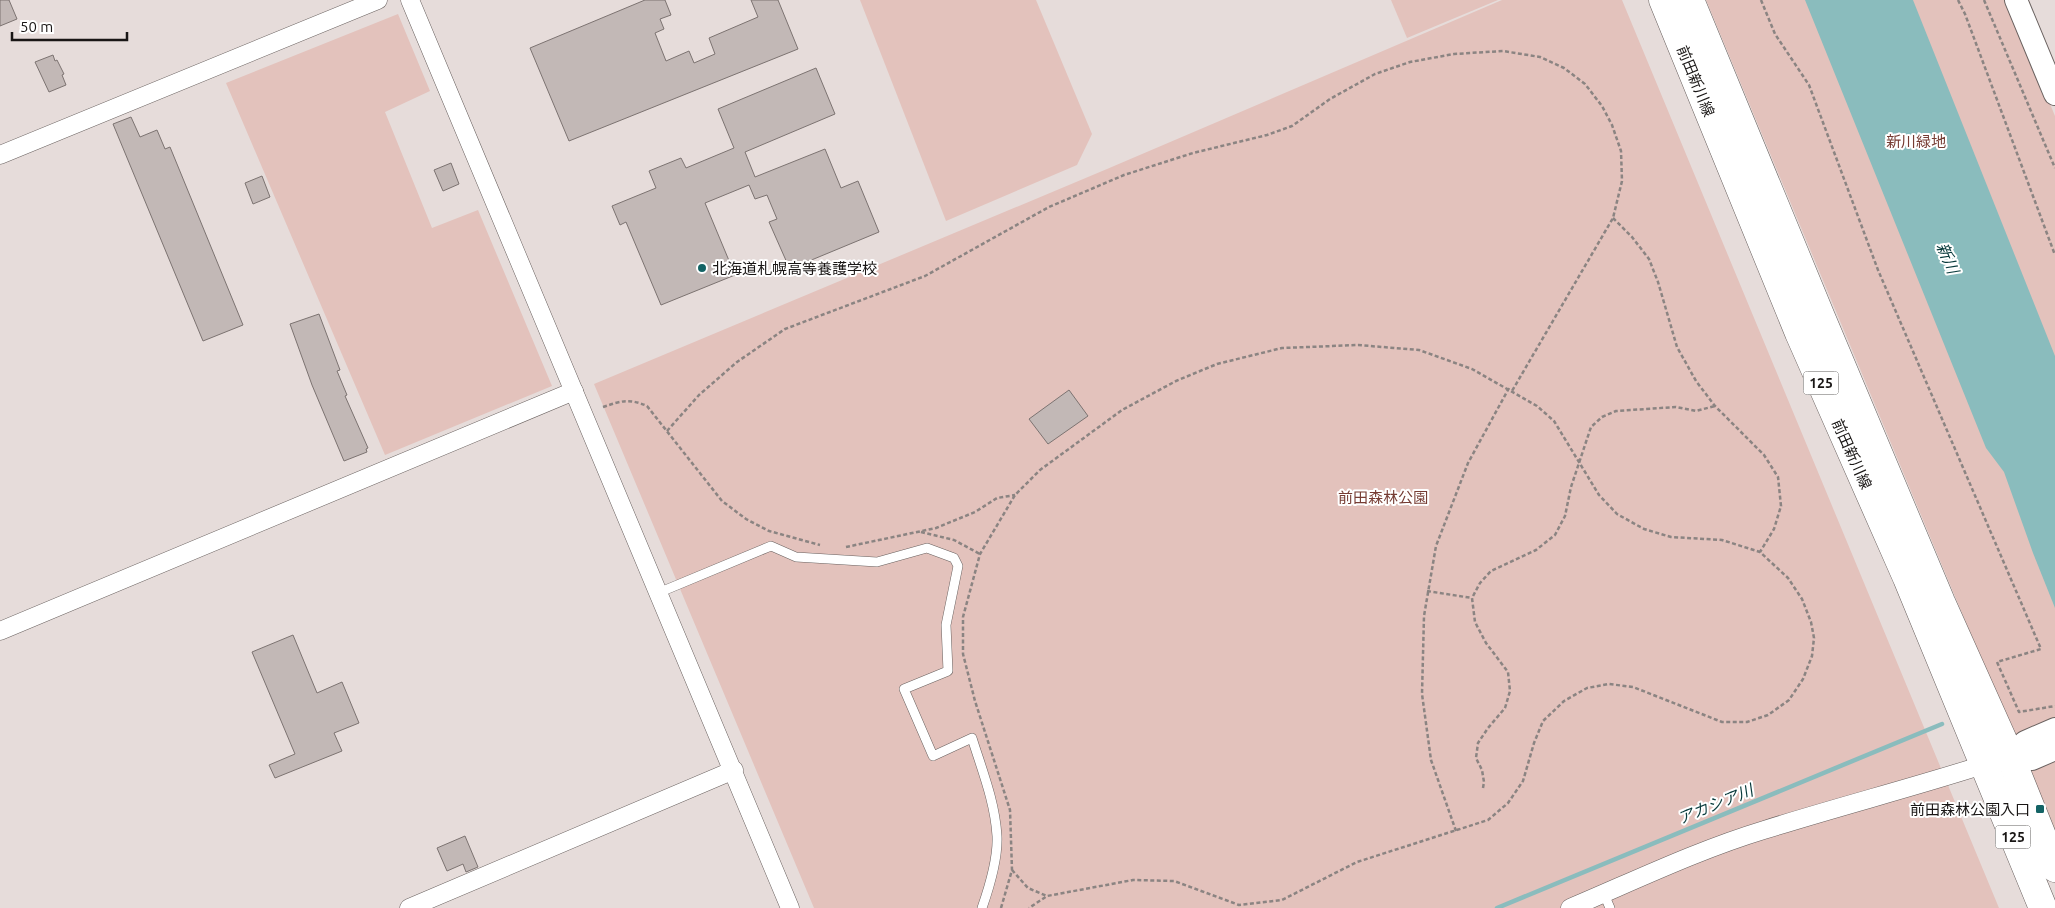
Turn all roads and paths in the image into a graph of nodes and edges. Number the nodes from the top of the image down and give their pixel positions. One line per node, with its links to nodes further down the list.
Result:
1 (378, 0): 11 (street)
2 (410, 0): 17 (street)
3 (1663, 0): 36 (main road, 前田新川線 / 125)
4 (1690, 0): 35 (main road, 前田新川線 / 125)
5 (1761, 0): 32 (path)
6 (1958, 0): 14 (path)
7 (1984, 0): 12 (path)
8 (2016, 0): 9 (street)
9 (2049, 61): 10 (street)
10 (2055, 94)
11 (0, 155)
12 (2055, 168)
13 (1613, 218): 16 (path); 18 (path); 20 (path)
14 (2055, 255)
15 (1509, 388): 16 (path); 22 (path); 28 (path)
16 (1512, 390): 21 (path)
17 (574, 391): 29 (street); 31 (street)
18 (1715, 406): 21 (path); 26 (path)
19 (603, 407): 20 (path)
20 (668, 431): 24 (path)
21 (1579, 461): 26 (path); 30 (path)
22 (1015, 495): 23 (path); 27 (path)
23 (920, 532): 25 (path); 27 (path)
24 (824, 545)
25 (844, 547)
26 (1760, 552): 39 (path)
27 (980, 554): 41 (path)
28 (1428, 590): 30 (path); 39 (path)
29 (658, 593): 37 (street); 46 (lane)
30 (1472, 598): 38 (path)
31 (0, 631)
32 (2055, 706)
33 (2055, 729): 35 (street)
34 (2055, 749): 35 (street)
35 (2022, 752): 36 (street); 40 (main road, 前田新川線 / 125)
36 (1983, 765): 43 (street); 50 (main road, 前田新川線 / 125)
37 (734, 770): 44 (street); 45 (street)
38 (1483, 788)
39 (1456, 831): 42 (path)
40 (2055, 868)
41 (1012, 870): 42 (path); 47 (path)
42 (1047, 896): 48 (path)
43 (1607, 901): 49 (street)
44 (409, 908)
45 (790, 908)
46 (982, 908)
47 (1001, 908)
48 (1029, 908)
49 (1570, 908)
50 (2043, 908)

